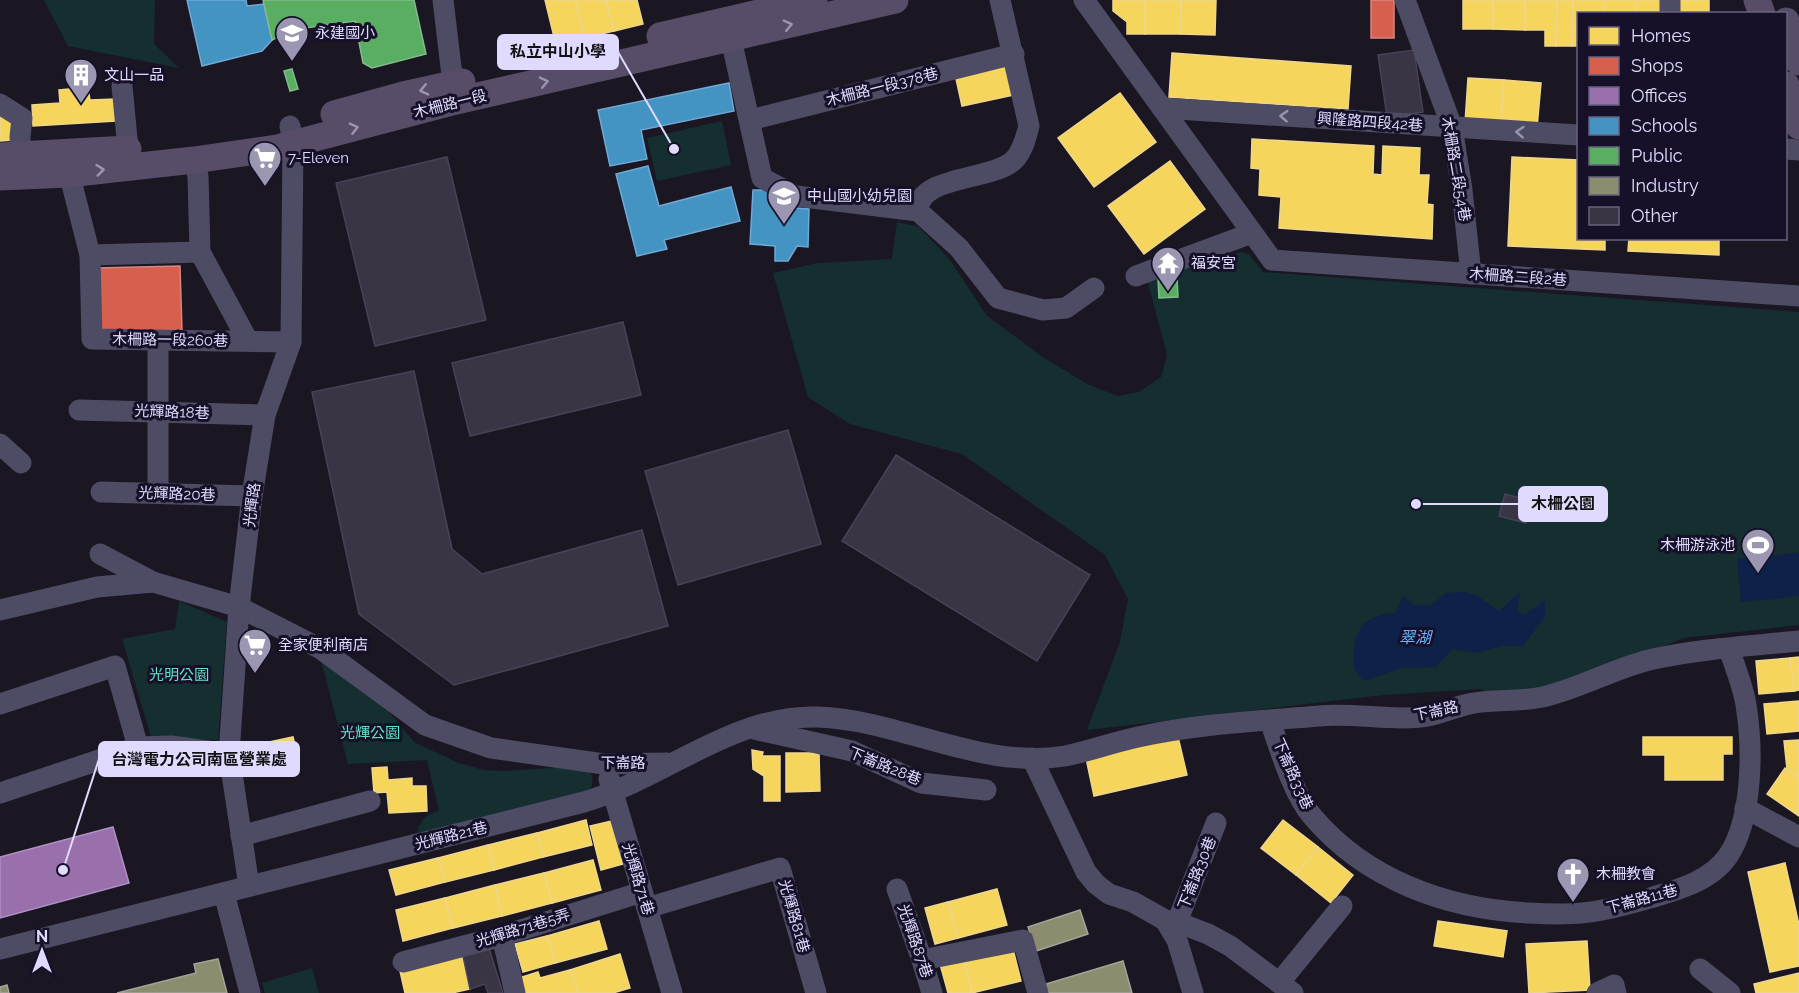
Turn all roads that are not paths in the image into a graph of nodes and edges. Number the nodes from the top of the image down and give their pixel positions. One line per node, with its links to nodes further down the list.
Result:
1 (443, 0): 11 (street)
2 (814, 0): 11 (main road, 木柵路一段)
3 (895, 0): 8 (main road, 木柵路一段, one-way to 3)
4 (1000, 0): 9 (street)
5 (1084, 0): 15 (street, 木柵路二段2巷)
6 (1405, 0): 18 (street, 木柵路二段54巷)
7 (1787, 27): 10 (main road)
8 (731, 39): 16 (street); 19 (main road, 木柵路一段, one-way to 8)
9 (1014, 54): 16 (street, 木柵路一段378巷); 26 (street)
10 (1799, 62)
11 (453, 84): 19 (main road, 木柵路一段, one-way to 19)
12 (122, 86): 21 (street)
13 (1787, 91): 17 (main road)
14 (0, 104): 22 (street)
15 (1162, 108): 18 (street, 興隆路四段42巷, one-way to 15); 27 (street, 木柵路二段2巷)
16 (750, 120): 26 (street)
17 (1799, 126)
18 (1452, 127): 20 (street, 興隆路四段42巷, one-way to 18); 30 (street, 木柵路二段54巷)
19 (292, 135): 21 (main road, 木柵路一段); 23 (main road, 木柵路一段); 36 (street, 光輝路)
20 (1577, 135)
21 (128, 149): 24 (main road, 木柵路一段)
22 (11, 156): 24 (main road, 木柵路一段)
23 (194, 160): 24 (main road, 木柵路一段, one-way to 23); 28 (street)
24 (67, 164): 25 (main road, 木柵路一段); 29 (street, 木柵路一段260巷)
25 (0, 177)
26 (918, 211): 32 (street)
27 (1252, 233): 30 (street, 木柵路二段2巷); 31 (street)
28 (200, 252): 29 (street); 35 (street)
29 (90, 255): 34 (street, 木柵路一段260巷)
30 (1471, 274): 33 (street, 木柵路二段2巷)
31 (1136, 276)
32 (1094, 288)
33 (1799, 296)
34 (158, 341): 35 (street, 木柵路一段260巷); 38 (street)
35 (248, 341): 36 (street, 木柵路一段260巷)
36 (291, 342): 39 (street, 光輝路)
37 (80, 410): 38 (street, 光輝路18巷)
38 (159, 412): 39 (street, 光輝路18巷); 43 (street)
39 (265, 415): 44 (street, 光輝路)
40 (0, 444): 41 (street)
41 (21, 463)
42 (101, 492): 43 (street, 光輝路20巷)
43 (158, 492): 44 (street, 光輝路20巷)
44 (252, 496): 47 (street, 光輝路)
45 (100, 554): 46 (street)
46 (153, 582): 47 (street, 下崙路); 48 (street)
47 (239, 607): 55 (street, 光輝路); 58 (street, 下崙路)
48 (0, 610)
49 (1799, 641): 50 (street, 下崙路)
50 (1729, 649): 52 (street, 下崙路); 63 (street, 下崙路11巷)
51 (0, 704): 54 (street)
52 (1270, 721): 56 (street, 下崙路); 71 (street, 下崙路33巷)
53 (750, 728): 56 (street, 下崙路); 57 (street, 下崙路); 59 (street, 下崙路28巷)
54 (138, 747): 55 (street); 60 (street)
55 (229, 753): 65 (street, 光輝路)
56 (1032, 758): 73 (street)
57 (673, 763): 58 (street, 下崙路); 61 (street, 光輝路21巷)
58 (604, 764): 61 (street, 光輝路71巷)
59 (986, 790)
60 (0, 793)
61 (613, 793): 67 (street, 光輝路21巷); 70 (street, 光輝路71巷)
62 (370, 801): 65 (street)
63 (1745, 808): 66 (street); 71 (street, 下崙路11巷)
64 (1216, 823): 73 (street, 下崙路30巷)
65 (241, 836): 67 (street, 光輝路)
66 (1799, 837)
67 (249, 886): 69 (street, 光輝路21巷)
68 (897, 889): 76 (street, 光輝路87巷)
69 (225, 893): 75 (street); 81 (street)
70 (645, 900): 74 (street, 光輝路71巷5弄); 80 (street, 光輝路71巷); 83 (street, 光輝路81巷)
71 (1441, 900)
72 (1342, 906): 79 (street)
73 (1171, 921): 79 (street); 86 (street)
74 (502, 936): 77 (street, 光輝路71巷5弄); 82 (street)
75 (0, 949)
76 (922, 960): 84 (street, 光輝路87巷); 85 (street)
77 (403, 962)
78 (1700, 969): 87 (street)
79 (1286, 988)
80 (668, 992)
81 (250, 993)
82 (515, 993)
83 (816, 993)
84 (932, 993)
85 (1038, 993)
86 (1193, 993)
87 (1730, 993)

